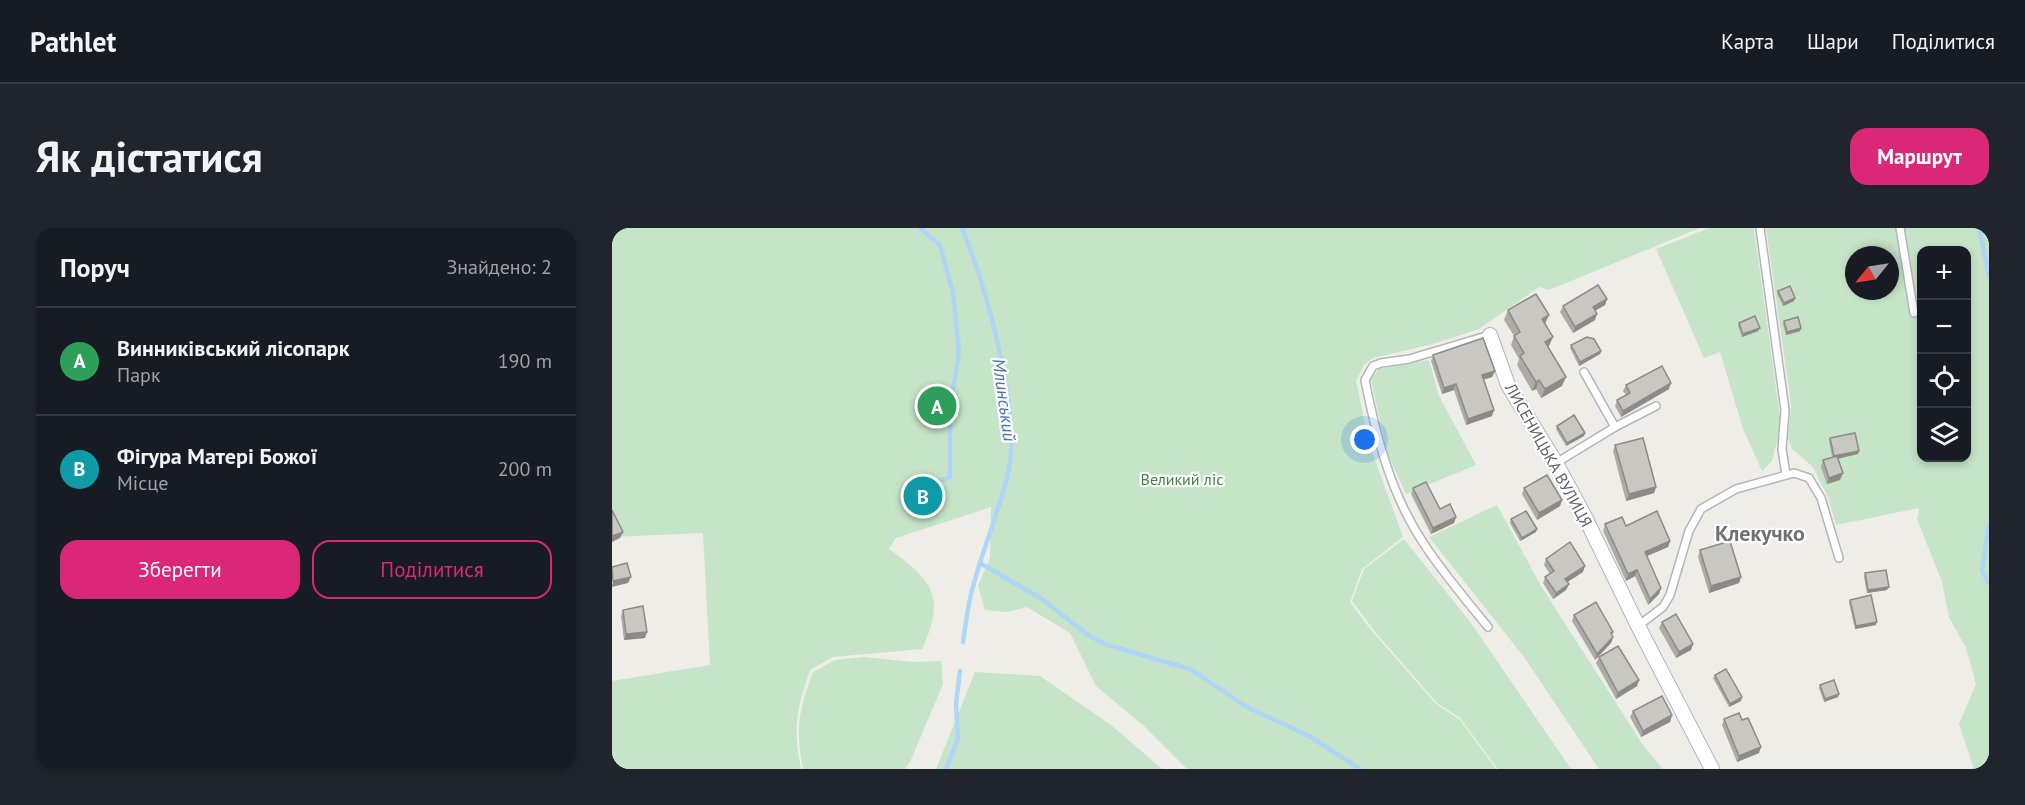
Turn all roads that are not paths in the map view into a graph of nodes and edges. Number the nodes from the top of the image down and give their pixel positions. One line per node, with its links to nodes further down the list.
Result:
1 (1760, 228): 9 (lane)
2 (1900, 228): 3 (lane)
3 (1914, 312)
4 (1490, 335): 8 (street, ЛИСЕНИЦЬКА ВУЛИЦЯ); 12 (lane, ЛИСЕНИЦЬКА ВУЛИЦЯ)
5 (1584, 372): 7 (lane)
6 (1656, 406): 7 (lane)
7 (1615, 427): 8 (lane)
8 (1556, 463): 11 (street, ЛИСЕНИЦЬКА ВУЛИЦЯ)
9 (1786, 475): 10 (lane); 11 (lane)
10 (1839, 558)
11 (1638, 626): 13 (street, ЛИСЕНИЦЬКА ВУЛИЦЯ)
12 (1488, 627)
13 (1712, 769)

